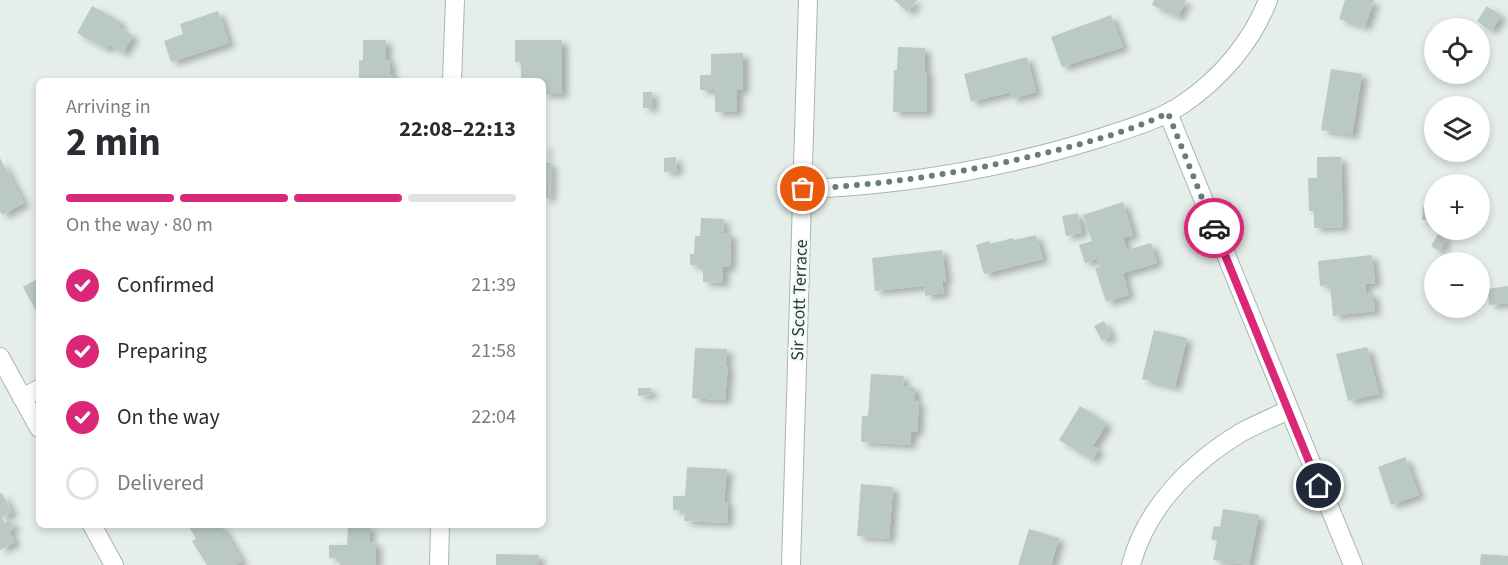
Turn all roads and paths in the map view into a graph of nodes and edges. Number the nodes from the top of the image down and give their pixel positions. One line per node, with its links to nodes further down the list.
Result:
1 (454, 0): 4 (street)
2 (808, 0): 6 (street, Sir Scott Terrace)
3 (1268, 0): 5 (street)
4 (452, 78)
5 (1168, 113): 6 (street); 10 (street)
6 (803, 189): 16 (street, Sir Scott Terrace)
7 (0, 357): 9 (street)
8 (36, 391): 9 (street)
9 (22, 398): 11 (street)
10 (1289, 410): 17 (street); 18 (street)
11 (36, 423)
12 (94, 528): 14 (street)
13 (440, 528): 15 (street)
14 (114, 565)
15 (439, 565)
16 (791, 565)
17 (1131, 565)
18 (1353, 565)

